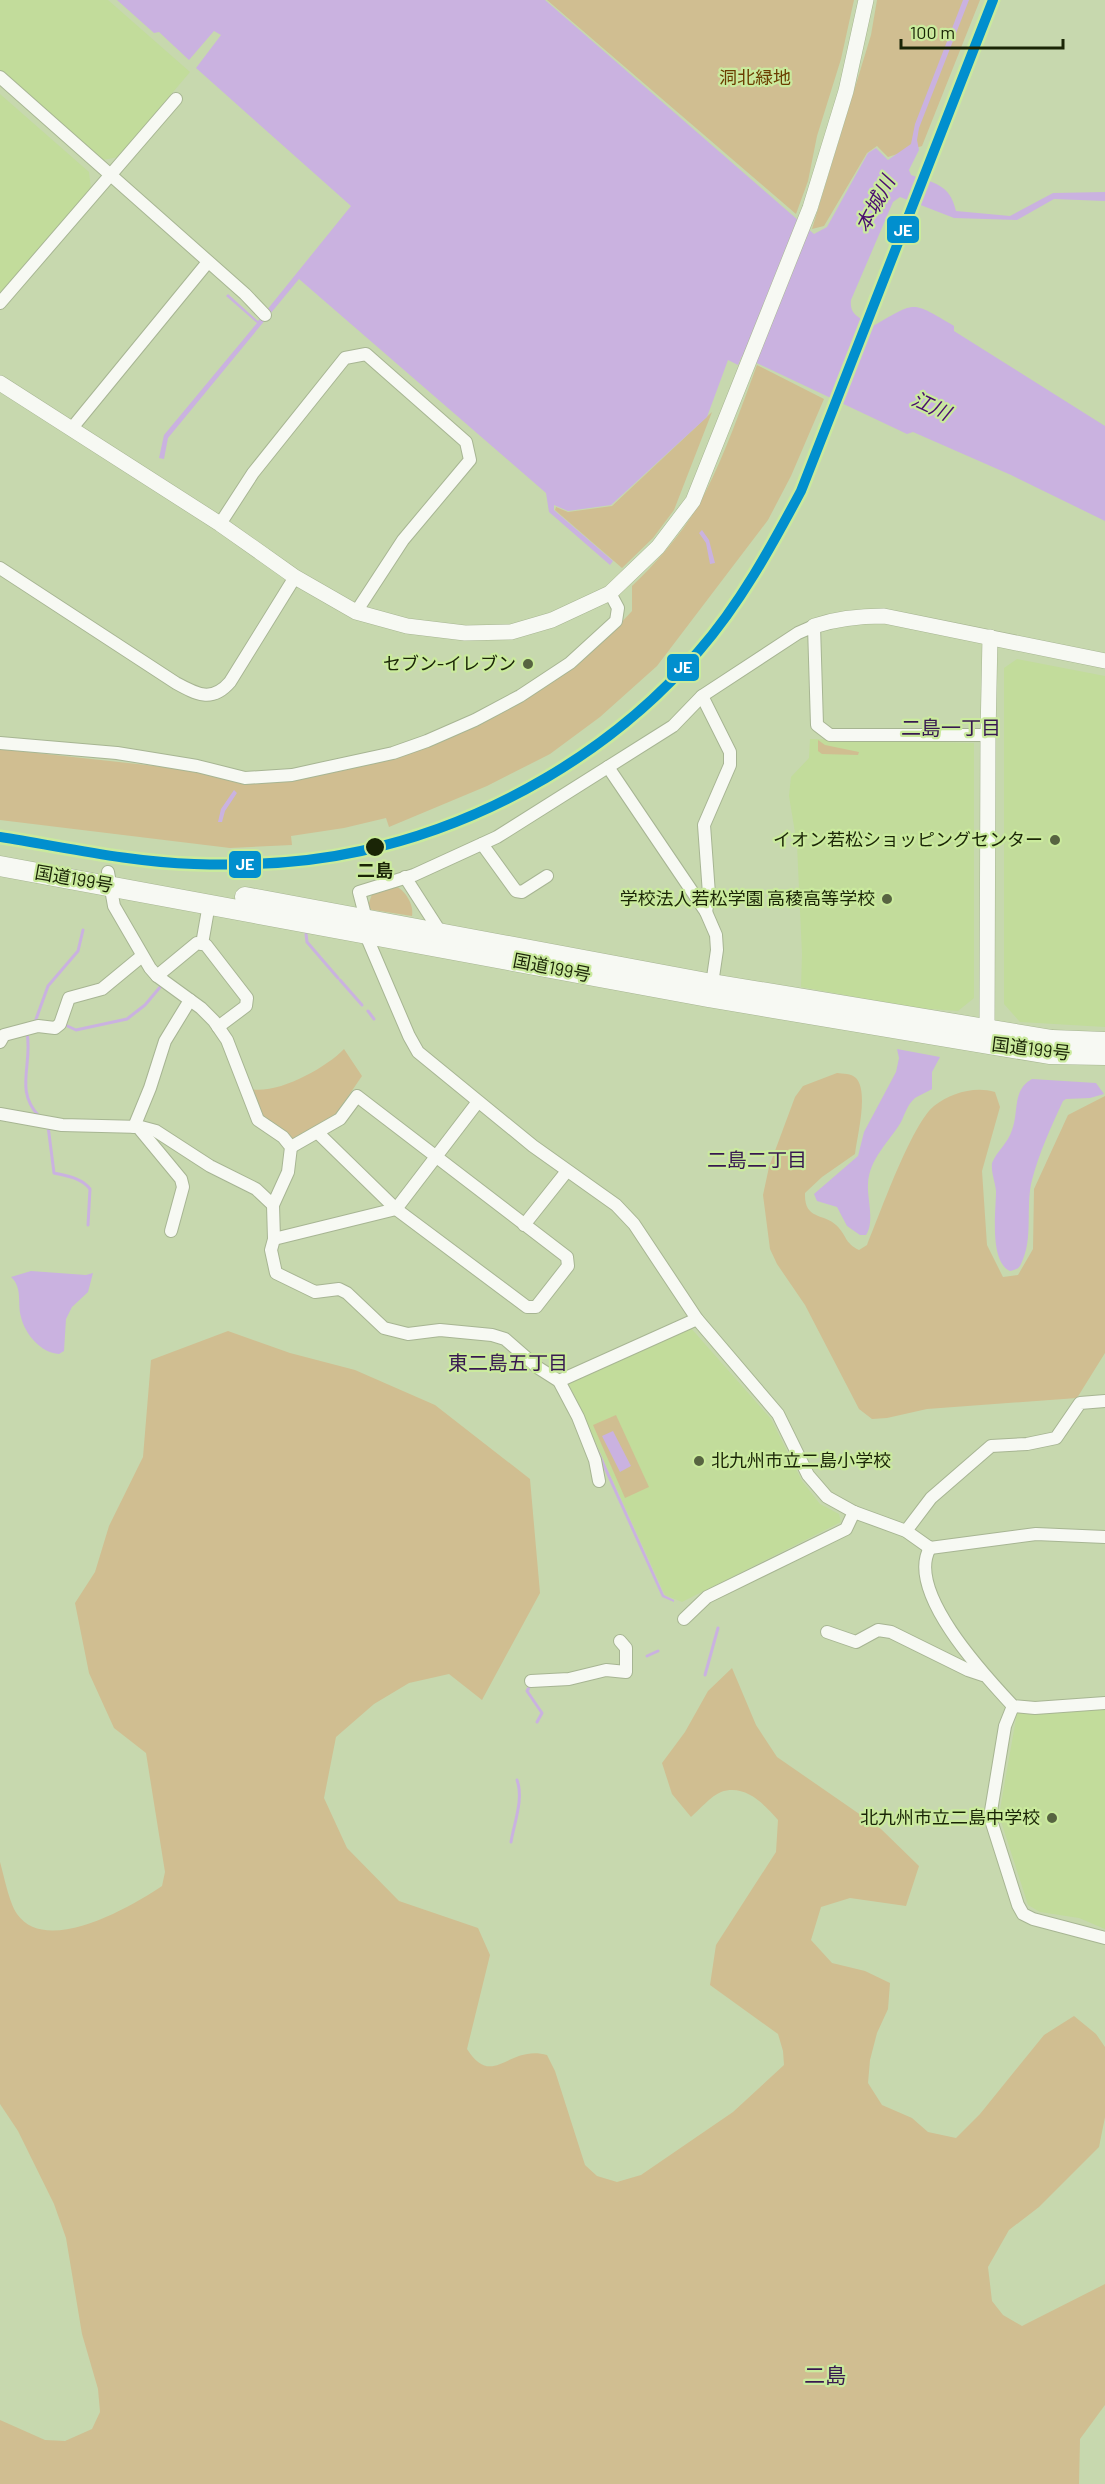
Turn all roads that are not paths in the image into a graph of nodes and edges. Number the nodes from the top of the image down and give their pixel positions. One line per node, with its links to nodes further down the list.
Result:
1 (866, 0): 13 (street)
2 (0, 77): 4 (street)
3 (176, 99): 4 (street)
4 (110, 175): 5 (street); 6 (street)
5 (208, 262): 7 (street); 9 (street)
6 (0, 303)
7 (265, 315)
8 (0, 383): 9 (street)
9 (72, 428): 10 (street)
10 (220, 524): 12 (street); 14 (street)
11 (0, 568): 12 (street)
12 (295, 577): 14 (street)
13 (610, 593): 14 (street); 20 (street)
14 (356, 612)
15 (814, 626): 16 (street); 18 (street); 19 (street)
16 (990, 637): 17 (street); 19 (street)
17 (1105, 661)
18 (702, 696): 21 (street); 29 (street)
19 (988, 735): 38 (street)
20 (0, 743)
21 (608, 767): 22 (street); 29 (street)
22 (482, 844): 25 (street); 26 (street)
23 (0, 855): 27 (highway, 国道199号)
24 (0, 867): 27 (highway, 国道199号)
25 (547, 876)
26 (405, 877): 30 (street); 31 (street)
27 (109, 879): 28 (highway, 国道199号); 30 (highway, 国道199号); 33 (street)
28 (209, 904): 30 (highway, 国道199号); 32 (street)
29 (706, 912): 35 (street)
30 (365, 926): 31 (highway, 国道199号); 38 (highway, 国道199号); 42 (street)
31 (441, 933): 35 (highway, 国道199号)
32 (202, 944): 34 (street); 37 (street)
33 (142, 956): 34 (street); 39 (street)
34 (157, 976): 36 (street)
35 (712, 984): 38 (highway, 国道199号)
36 (189, 1000): 37 (street); 44 (street)
37 (218, 1027): 46 (street)
38 (985, 1037): 40 (highway, 国道199号); 41 (highway, 国道199号)
39 (0, 1042)
40 (1105, 1042)
41 (1105, 1055)
42 (477, 1102): 47 (street); 48 (street)
43 (0, 1114): 44 (street)
44 (136, 1127): 49 (street); 52 (street)
45 (318, 1133): 46 (street); 47 (street); 50 (street)
46 (291, 1147): 49 (street)
47 (435, 1159): 50 (street); 51 (street)
48 (567, 1171): 51 (street); 54 (street)
49 (273, 1204): 53 (street)
50 (396, 1209): 51 (street); 53 (street)
51 (524, 1225)
52 (171, 1231)
53 (274, 1239): 55 (street)
54 (697, 1319): 55 (street); 58 (street)
55 (559, 1381): 57 (street)
56 (1105, 1401): 59 (street)
57 (599, 1481)
58 (854, 1512): 59 (street); 62 (street)
59 (906, 1531): 61 (street)
60 (1105, 1537): 61 (street)
61 (930, 1548): 65 (street)
62 (684, 1619)
63 (827, 1632): 65 (street)
64 (620, 1641): 66 (street)
65 (983, 1675): 68 (street)
66 (531, 1681)
67 (1105, 1702): 68 (street)
68 (1013, 1706): 69 (street)
69 (1105, 1938)

